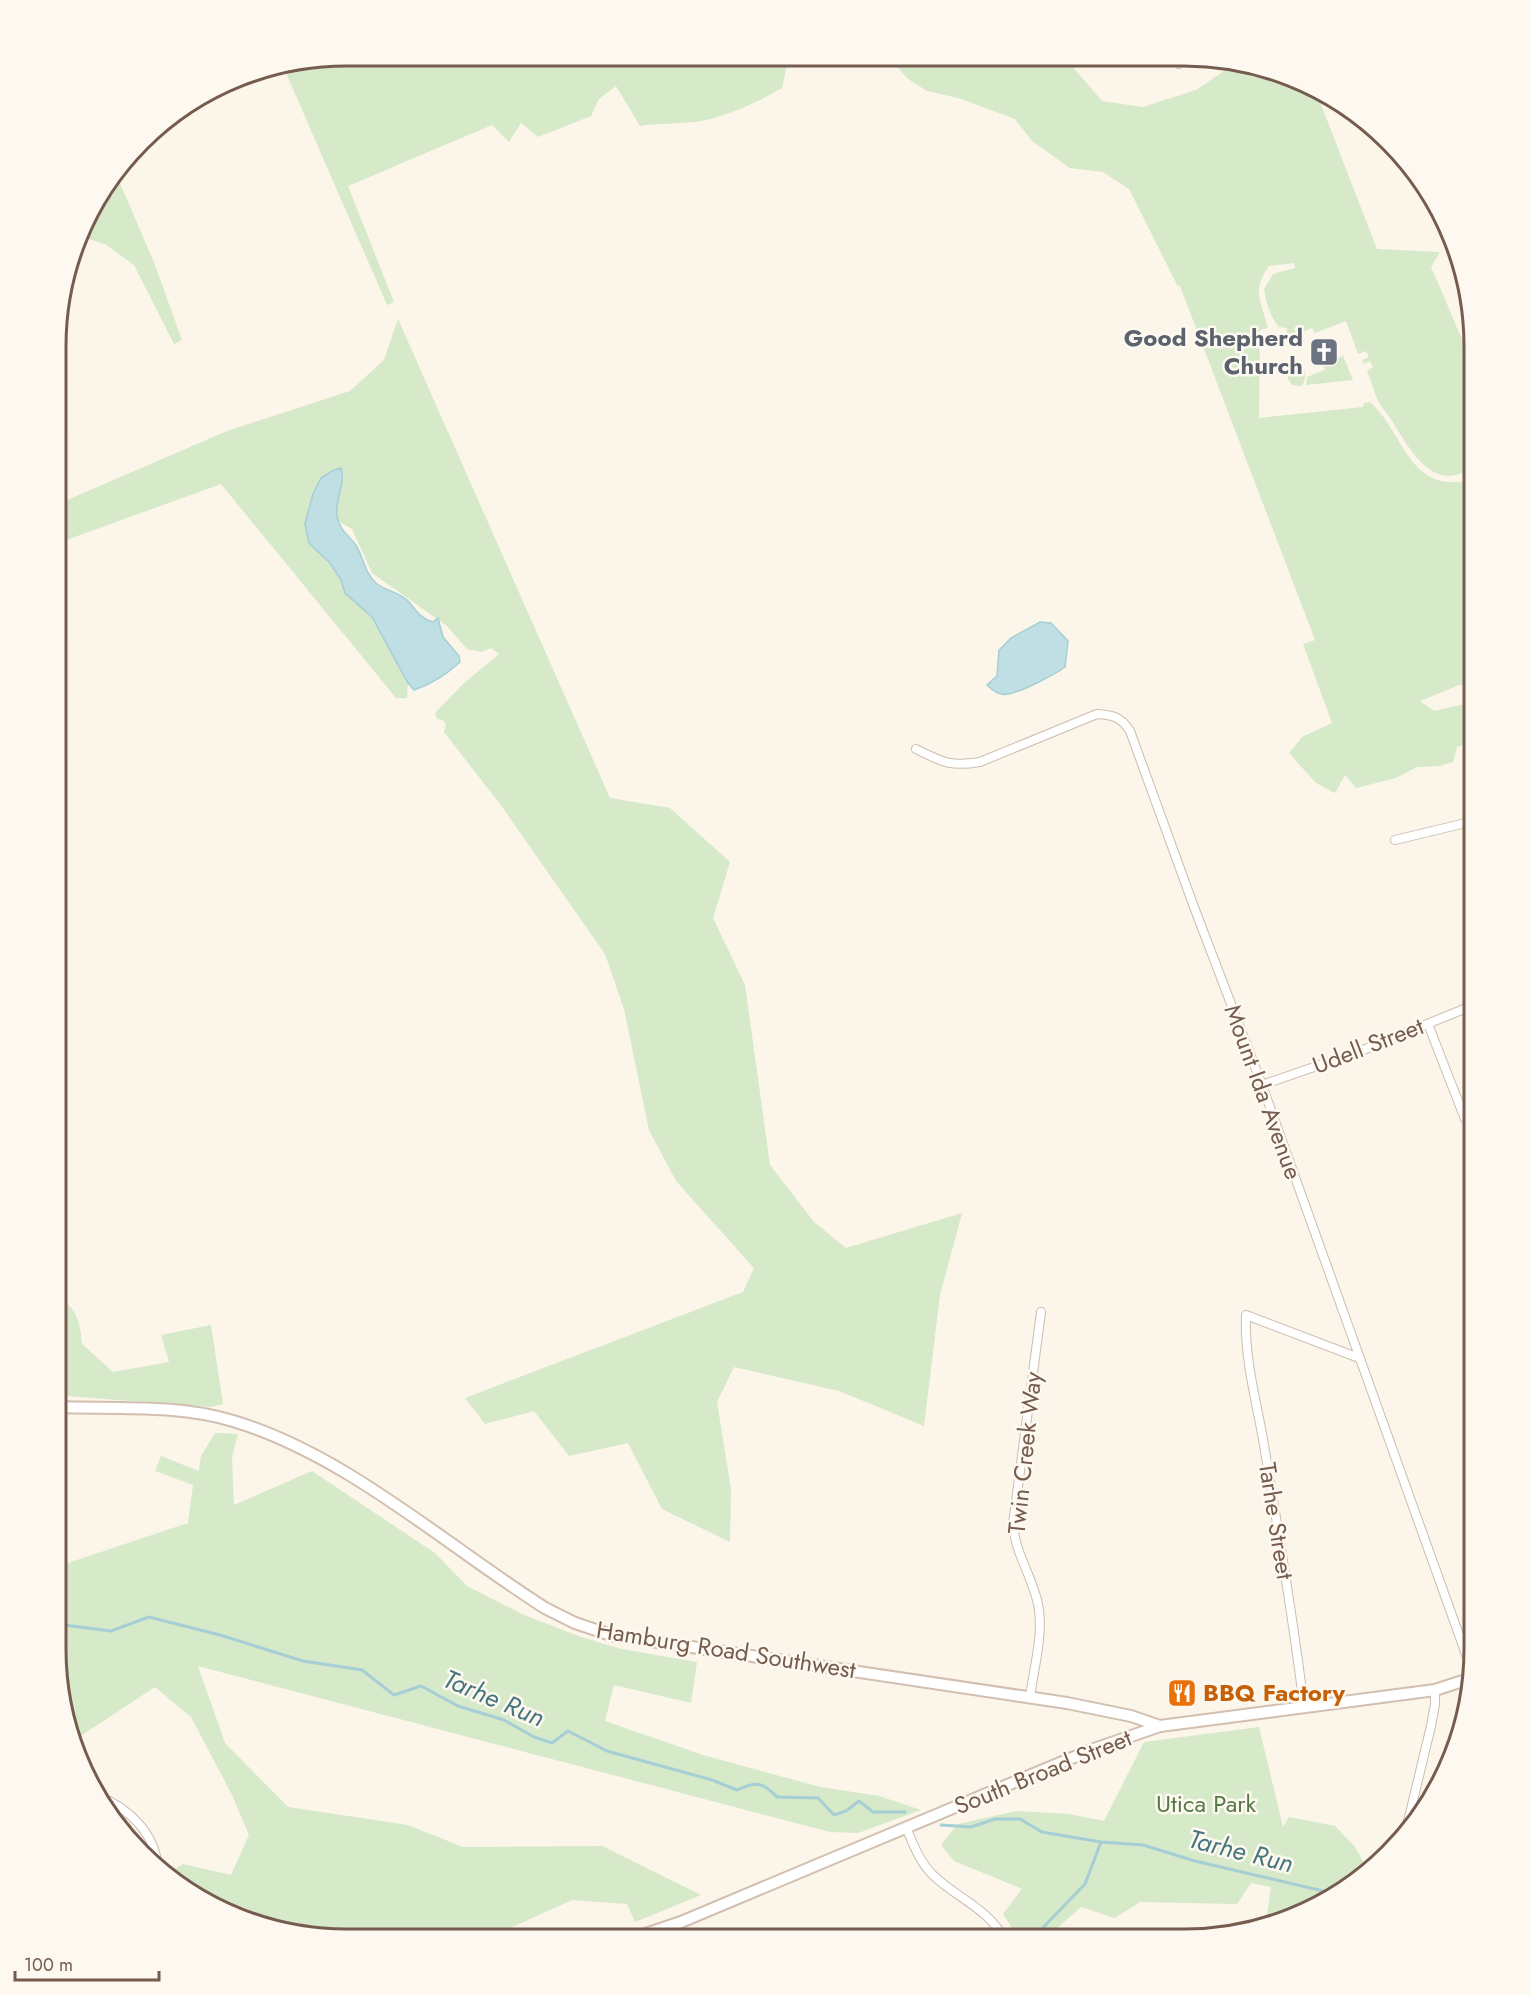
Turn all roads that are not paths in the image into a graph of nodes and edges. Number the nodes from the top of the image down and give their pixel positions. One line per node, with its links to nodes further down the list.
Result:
1 (916, 749): 6 (street, Mount Ida Avenue)
2 (1464, 823): 3 (street)
3 (1395, 840)
4 (1464, 1009): 5 (street, Udell Street)
5 (1428, 1023): 6 (street, Udell Street); 7 (street)
6 (1262, 1085): 9 (street, Mount Ida Avenue)
7 (1464, 1116)
8 (1041, 1312): 14 (street, Twin Creek Way)
9 (1359, 1358): 11 (street, Mount Ida Avenue); 15 (street, Tarhe Street)
10 (66, 1407): 14 (street, Hamburg Road Southwest)
11 (1464, 1653)
12 (1462, 1680): 13 (street, South Broad Street)
13 (1435, 1690): 15 (street, South Broad Street); 18 (street)
14 (1030, 1696): 16 (street, Hamburg Road Southwest)
15 (1304, 1708): 16 (street, South Broad Street)
16 (1160, 1726): 19 (street, South Broad Street)
17 (111, 1802): 20 (street)
18 (1410, 1815)
19 (906, 1827): 21 (street, South Broad Street); 22 (street)
20 (155, 1854)
21 (660, 1929)
22 (999, 1929)

